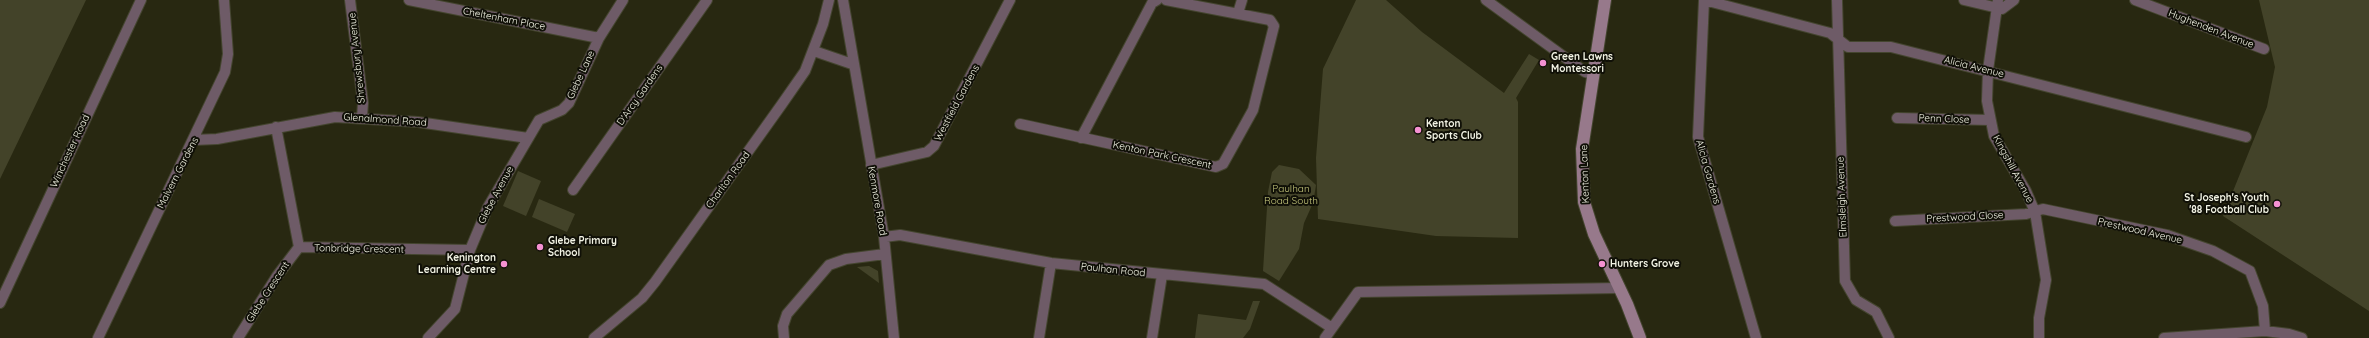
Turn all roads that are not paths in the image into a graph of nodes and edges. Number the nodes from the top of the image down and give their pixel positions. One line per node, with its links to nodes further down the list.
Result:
1 (141, 0): 49 (street, Winchester Road)
2 (224, 0): 37 (street, Malvern Gardens)
3 (350, 0): 29 (street, Shrewsbury Avenue)
4 (409, 0): 22 (street, Cheltenham Place)
5 (623, 0): 22 (street, Glebe Lane)
6 (707, 0): 39 (street, D'Arcy Gardens)
7 (829, 0): 25 (street, Charlton Road)
8 (843, 0): 26 (street, Kenmore Road)
9 (1010, 0): 38 (street, Westfield Gardens)
10 (1157, 0): 36 (street)
11 (1166, 0): 21 (street, Kenton Park Crescent)
12 (1242, 0): 21 (street)
13 (1486, 0): 28 (street)
14 (1605, 0): 28 (street, Kenton Lane)
15 (1704, 0): 23 (street, Alicia Avenue); 62 (street, Alicia Gardens)
16 (1837, 0): 23 (street, Elmsleigh Avenue)
17 (1964, 0): 20 (street)
18 (2014, 0): 20 (street)
19 (2135, 0): 24 (street, Hughenden Avenue)
20 (1998, 4): 27 (street, Kingshill Avenue)
21 (1238, 13): 36 (street, Kenton Park Crescent)
22 (599, 38): 35 (street, Glebe Lane)
23 (1837, 39): 27 (street, Alicia Avenue); 63 (street, Elmsleigh Avenue)
24 (2264, 49)
25 (814, 51): 26 (street); 52 (street, Charlton Road)
26 (852, 64): 38 (street, Kenmore Road)
27 (1988, 70): 31 (street, Kingshill Avenue); 34 (street, Alicia Avenue)
28 (1594, 74): 48 (street, Kenton Lane)
29 (362, 117): 33 (street, Glenalmond Road); 35 (street, Glenalmond Road)
30 (1897, 118): 31 (street, Penn Close)
31 (1990, 120): 40 (street, Kingshill Avenue)
32 (1020, 124): 36 (street, Kenton Park Crescent)
33 (276, 127): 37 (street, Glenalmond Road); 43 (street)
34 (2246, 137)
35 (528, 138): 44 (street, Glebe Avenue)
36 (1081, 138)
37 (194, 140): 53 (street, Malvern Gardens)
38 (871, 165): 42 (street, Kenmore Road)
39 (573, 190)
40 (2035, 212): 41 (street, Prestwood Close); 51 (street, Prestwood Avenue); 64 (street, Kingshill Avenue)
41 (1895, 221)
42 (884, 238): 45 (street, Kenmore Road); 46 (street, Paulhan Road)
43 (299, 247): 44 (street, Tonbridge Crescent); 54 (street, Glebe Crescent)
44 (470, 250): 55 (street, Glebe Avenue)
45 (886, 254): 56 (street); 57 (street, Kenmore Road)
46 (1051, 263): 47 (street, Paulhan Road); 58 (street)
47 (1162, 275): 50 (street, Paulhan Road); 59 (street)
48 (1620, 288): 50 (street); 61 (street, Kenton Lane)
49 (0, 303)
50 (1332, 328): 60 (street)
51 (2265, 330): 65 (street); 66 (street)
52 (599, 336)
53 (98, 338)
54 (238, 338)
55 (428, 338)
56 (784, 338)
57 (894, 338)
58 (1039, 338)
59 (1152, 338)
60 (1326, 338)
61 (1640, 338)
62 (1756, 338)
63 (1889, 338)
64 (2039, 338)
65 (2164, 338)
66 (2302, 338)

